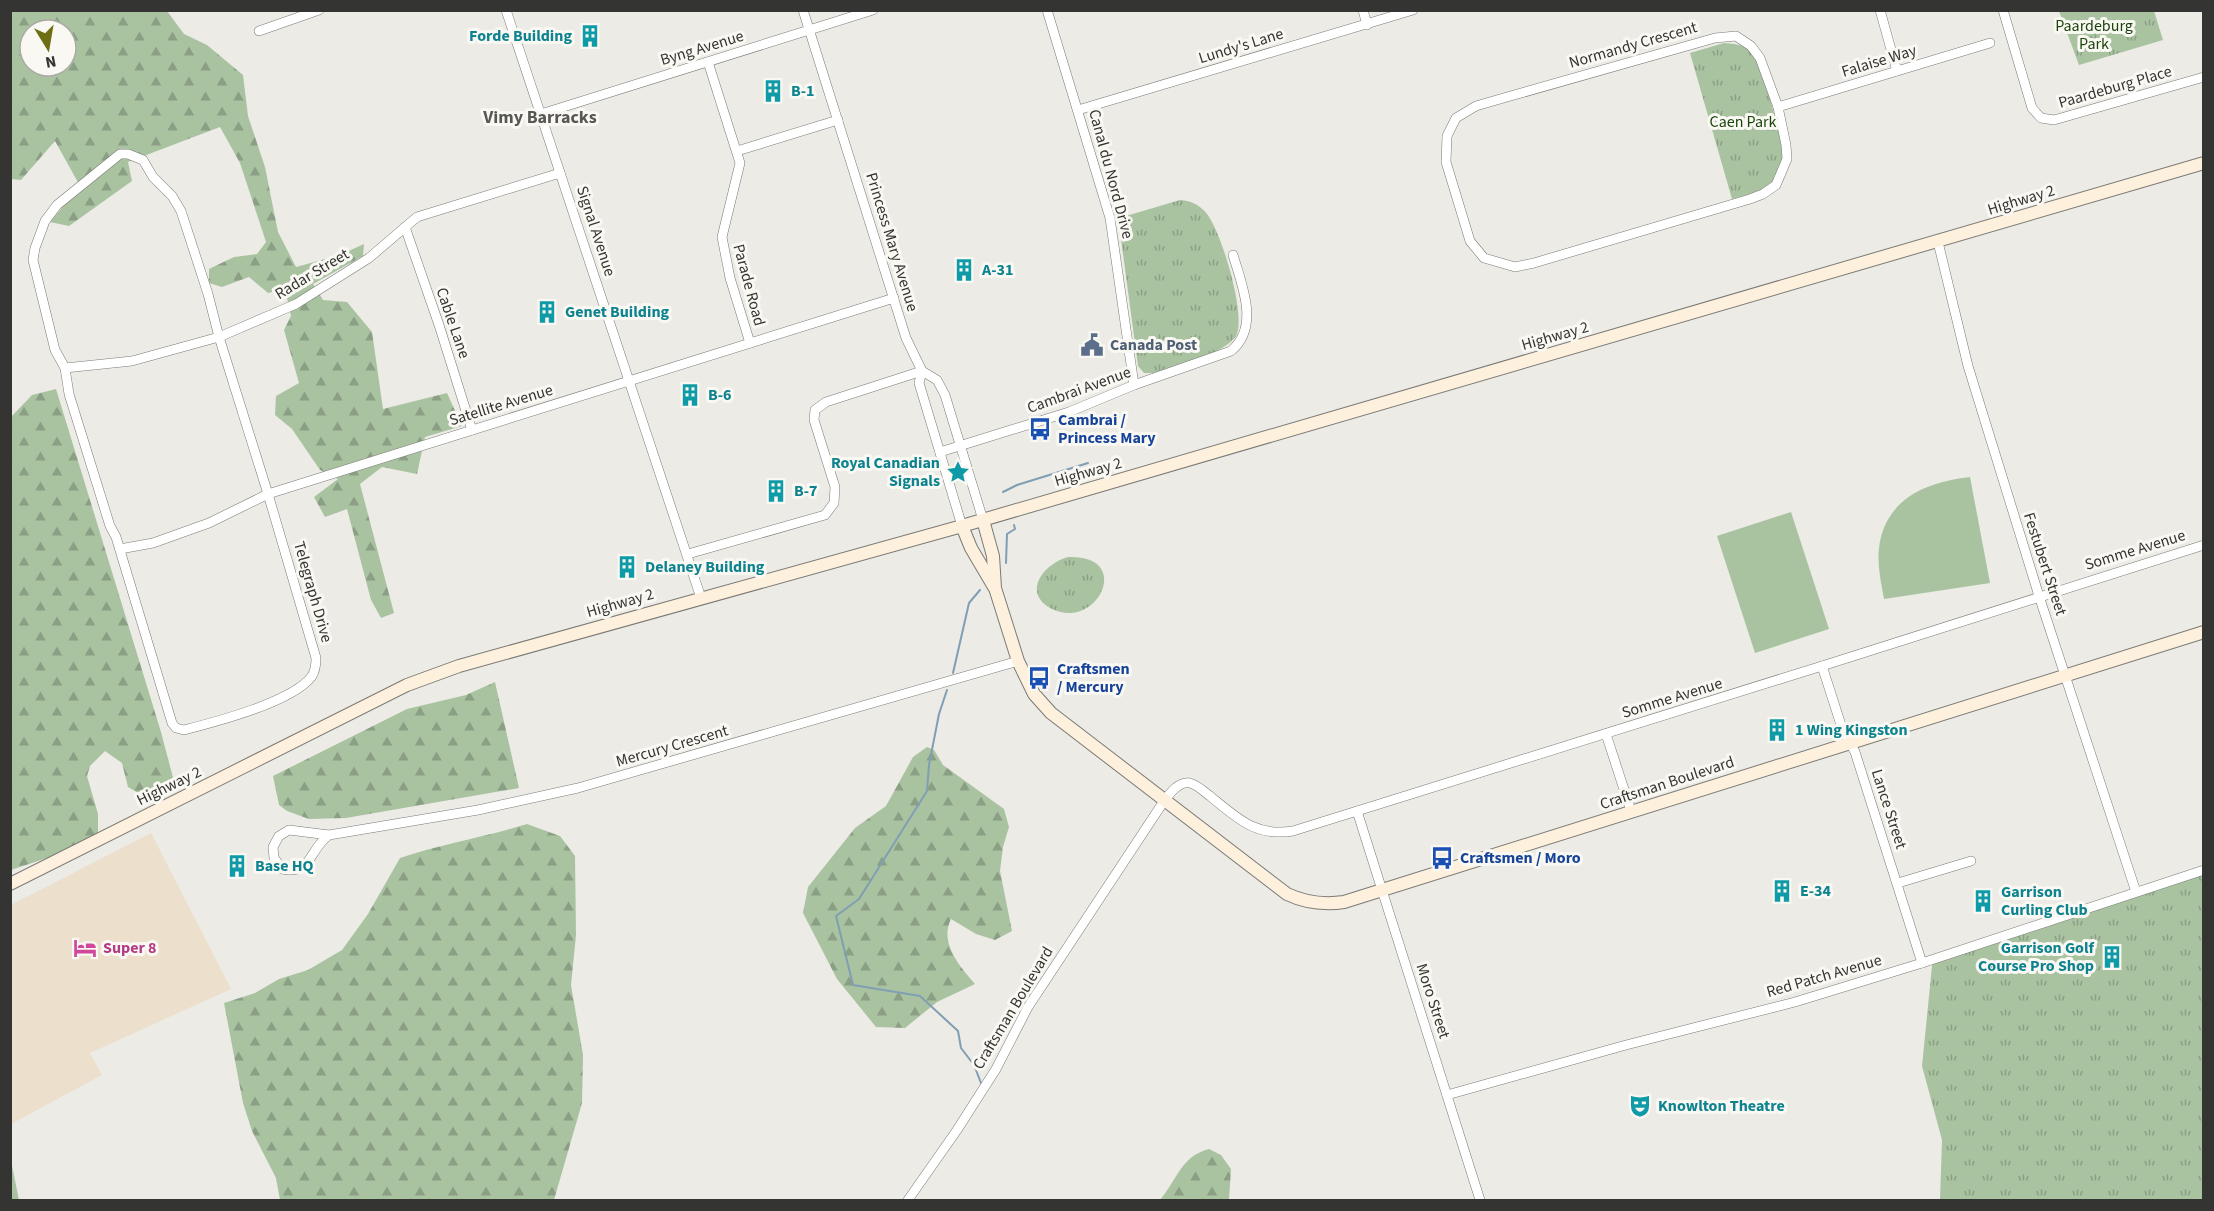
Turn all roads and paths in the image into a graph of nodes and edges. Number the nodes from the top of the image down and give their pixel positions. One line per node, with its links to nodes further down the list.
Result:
1 (319, 10): 12 (street)
2 (506, 10): 19 (street, Signal Avenue)
3 (803, 10): 11 (street, Princess Mary Avenue)
4 (873, 10): 11 (street, Byng Avenue)
5 (1047, 10): 18 (street, Canal du Nord Drive)
6 (1363, 10): 10 (street)
7 (1413, 10): 10 (street, Lundy's Lane)
8 (1880, 10): 15 (street)
9 (2003, 10): 16 (street, Paardeburg Place)
10 (1366, 25): 18 (street, Lundy's Lane)
11 (810, 30): 14 (street, Byng Avenue); 20 (street, Princess Mary Avenue)
12 (259, 31)
13 (1990, 44): 15 (street, Falaise Way)
14 (708, 62): 19 (street, Byng Avenue); 21 (street, Parade Road)
15 (1898, 71): 17 (street, Falaise Way)
16 (2204, 77)
17 (1778, 107): 17 (street, Normandy Crescent)
18 (1078, 110): 33 (street, Canal du Nord Drive)
19 (541, 114): 23 (street, Signal Avenue)
20 (838, 120): 21 (street); 27 (street, Princess Mary Avenue)
21 (737, 151): 29 (street, Parade Road)
22 (2204, 163): 25 (main road, Highway 2)
23 (560, 172): 24 (street, Radar Street); 32 (street, Signal Avenue)
24 (405, 227): 28 (street, Radar Street); 34 (street, Cable Lane)
25 (1938, 242): 38 (main road, Highway 2); 44 (street, Festubert Street)
26 (1233, 255): 33 (street, Cambrai Avenue)
27 (894, 298): 29 (street, Satellite Avenue); 31 (street, Princess Mary Avenue)
28 (219, 337): 30 (street, Radar Street); 30 (street, Telegraph Drive); 37 (street, Telegraph Drive)
29 (750, 343): 32 (street, Satellite Avenue)
30 (65, 368): 41 (street, Telegraph Drive)
31 (922, 371): 35 (street, Princess Mary Avenue); 36 (street, Princess Mary Avenue); 42 (street)
32 (630, 381): 34 (street, Satellite Avenue); 42 (street, Signal Avenue)
33 (1134, 385): 35 (street, Cambrai Avenue)
34 (472, 430): 37 (street, Satellite Avenue)
35 (961, 446): 36 (street, Cambrai Avenue); 38 (street, Princess Mary Avenue)
36 (940, 452): 39 (street, Princess Mary Avenue)
37 (268, 494): 41 (street, Satellite Avenue); 41 (street, Telegraph Drive)
38 (983, 520): 39 (main road, Highway 2); 43 (main road, Craftsman Boulevard)
39 (962, 526): 43 (main road, Craftsman Boulevard); 45 (main road, Highway 2)
40 (2204, 545): 44 (street, Somme Avenue)
41 (120, 549)
42 (688, 554): 45 (street, Signal Avenue)
43 (995, 588): 47 (main road, Craftsman Boulevard)
44 (2039, 596): 48 (street, Somme Avenue); 49 (street, Festubert Street)
45 (701, 598): 59 (main road, Highway 2)
46 (2204, 632): 49 (main road, Craftsman Boulevard)
47 (1018, 662): 52 (main road, Craftsman Boulevard); 55 (street, Mercury Crescent)
48 (1822, 666): 50 (street, Somme Avenue); 51 (street, Lance Street)
49 (2065, 675): 51 (main road, Craftsman Boulevard); 61 (street, Festubert Street)
50 (1606, 734): 53 (street, Somme Avenue); 54 (street)
51 (1850, 742): 54 (main road, Craftsman Boulevard); 58 (street, Lance Street)
52 (1164, 801): 53 (street, Somme Avenue); 60 (main road, Craftsman Boulevard); 64 (street, Craftsman Boulevard)
53 (1357, 811): 60 (street, Moro Street)
54 (1631, 812): 60 (main road, Craftsman Boulevard)
55 (329, 835): 55 (street, Mercury Crescent)
56 (1971, 861): 58 (street)
57 (2204, 870): 61 (street, Red Patch Avenue)
58 (1898, 883): 62 (street, Lance Street)
59 (10, 884)
60 (1381, 890): 63 (street, Moro Street)
61 (2136, 892): 62 (street, Red Patch Avenue)
62 (1922, 963): 63 (street, Red Patch Avenue)
63 (1447, 1095): 65 (street, Moro Street)
64 (908, 1200)
65 (1480, 1200)

